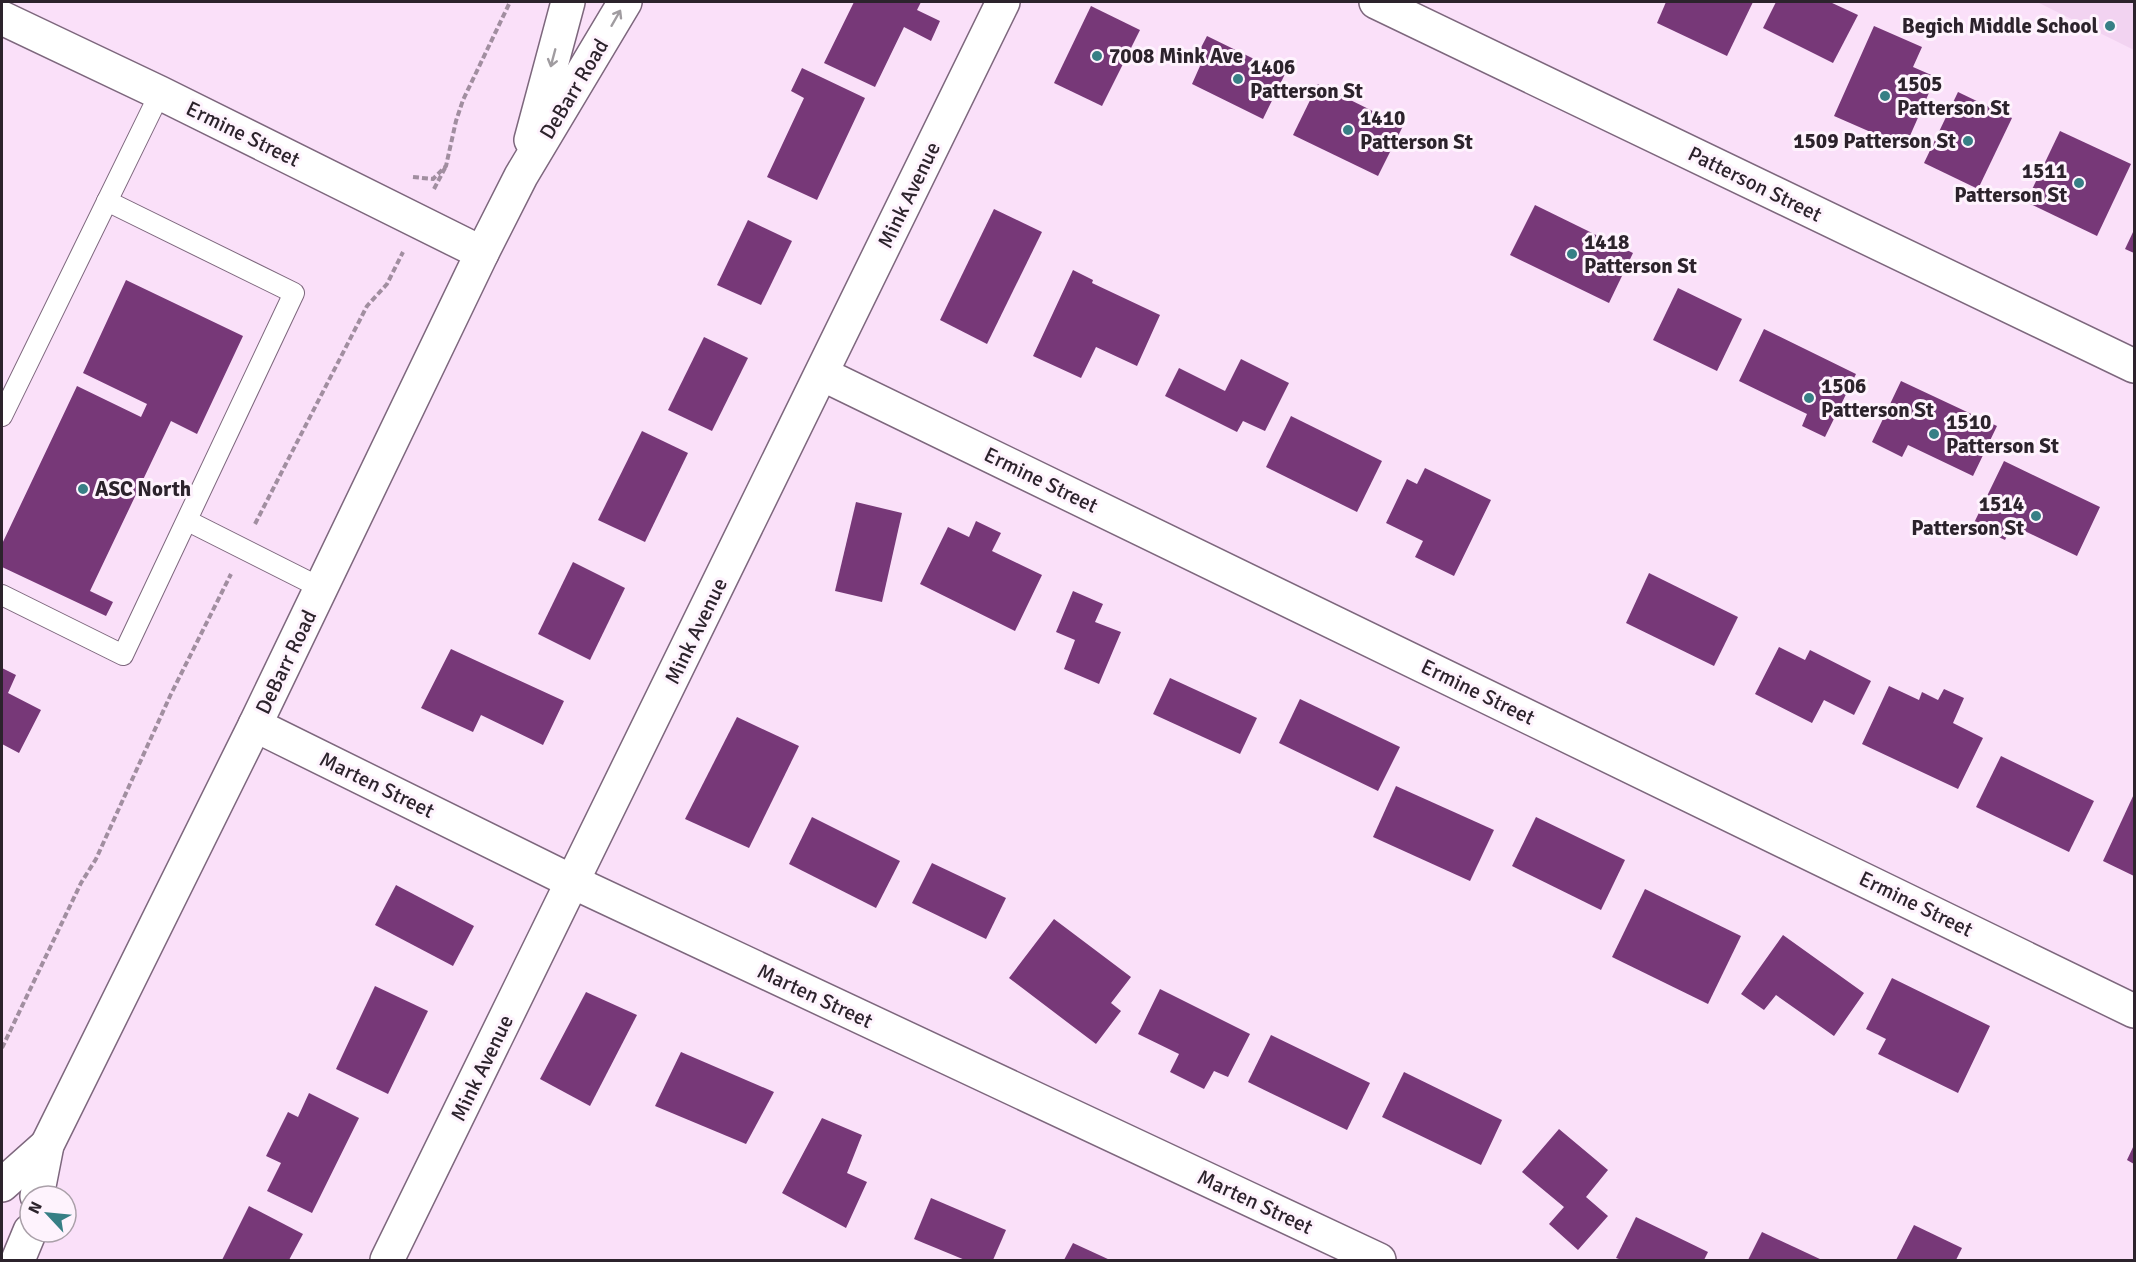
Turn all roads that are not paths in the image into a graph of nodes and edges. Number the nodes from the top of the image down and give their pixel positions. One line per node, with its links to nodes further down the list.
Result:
1 (568, 2): 7 (street, DeBarr Road, one-way to 7)
2 (625, 2): 7 (street, DeBarr Road, one-way to 2)
3 (1003, 2): 11 (street, Mink Avenue)
4 (1376, 2): 10 (street, Patterson Street)
5 (2, 18): 6 (street, Ermine Street)
6 (160, 93): 8 (lane); 9 (street, Ermine Street)
7 (521, 176): 9 (street, DeBarr Road)
8 (107, 201): 12 (lane); 13 (lane)
9 (482, 253): 14 (street, DeBarr Road)
10 (2134, 366)
11 (822, 374): 17 (street, Mink Avenue); 18 (street, Ermine Street)
12 (2, 416)
13 (188, 521): 14 (lane); 15 (lane)
14 (321, 588): 16 (street, DeBarr Road)
15 (2, 595)
16 (255, 725): 17 (street, Marten Street); 19 (street, DeBarr Road)
17 (573, 882): 24 (street, Mink Avenue); 25 (street, Marten Street)
18 (2134, 1011)
19 (47, 1145): 20 (street, DeBarr Road); 21 (street, DeBarr Road)
20 (39, 1184)
21 (2, 1185)
22 (25, 1244): 23 (street)
23 (18, 1260)
24 (387, 1260)
25 (1379, 1260)

